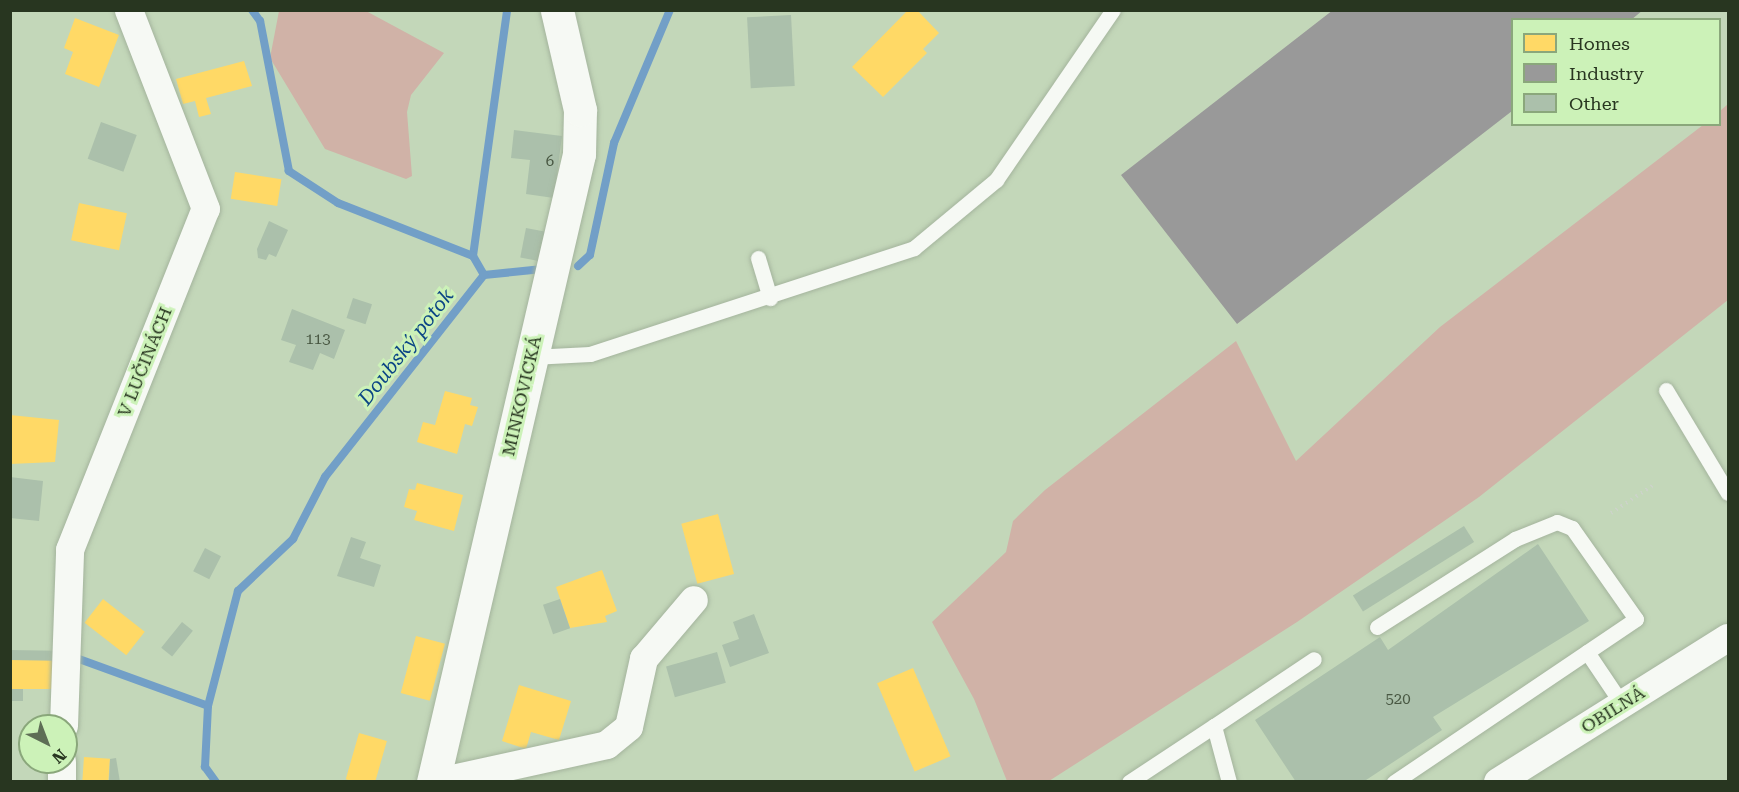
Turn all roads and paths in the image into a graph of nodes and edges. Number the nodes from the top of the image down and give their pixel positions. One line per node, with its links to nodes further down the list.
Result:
1 (129, 10): 17 (street, V LUČINÁCH)
2 (557, 10): 6 (street, MINKOVICKÁ)
3 (1113, 10): 5 (lane)
4 (758, 258): 5 (lane)
5 (770, 297): 6 (lane)
6 (531, 357): 19 (street, MINKOVICKÁ)
7 (1666, 390): 9 (lane)
8 (1655, 484): 10 (path)
9 (1728, 493)
10 (1611, 513)
11 (694, 600): 20 (street)
12 (1377, 627): 14 (lane)
13 (1728, 638): 16 (street, OBILNÁ)
14 (1587, 652): 16 (lane); 23 (lane)
15 (1314, 659): 18 (lane)
16 (1622, 705): 24 (street, OBILNÁ)
17 (64, 714)
18 (1214, 726): 21 (lane); 22 (lane)
19 (433, 782)
20 (440, 782)
21 (1129, 782)
22 (1229, 782)
23 (1394, 782)
24 (1498, 782)

